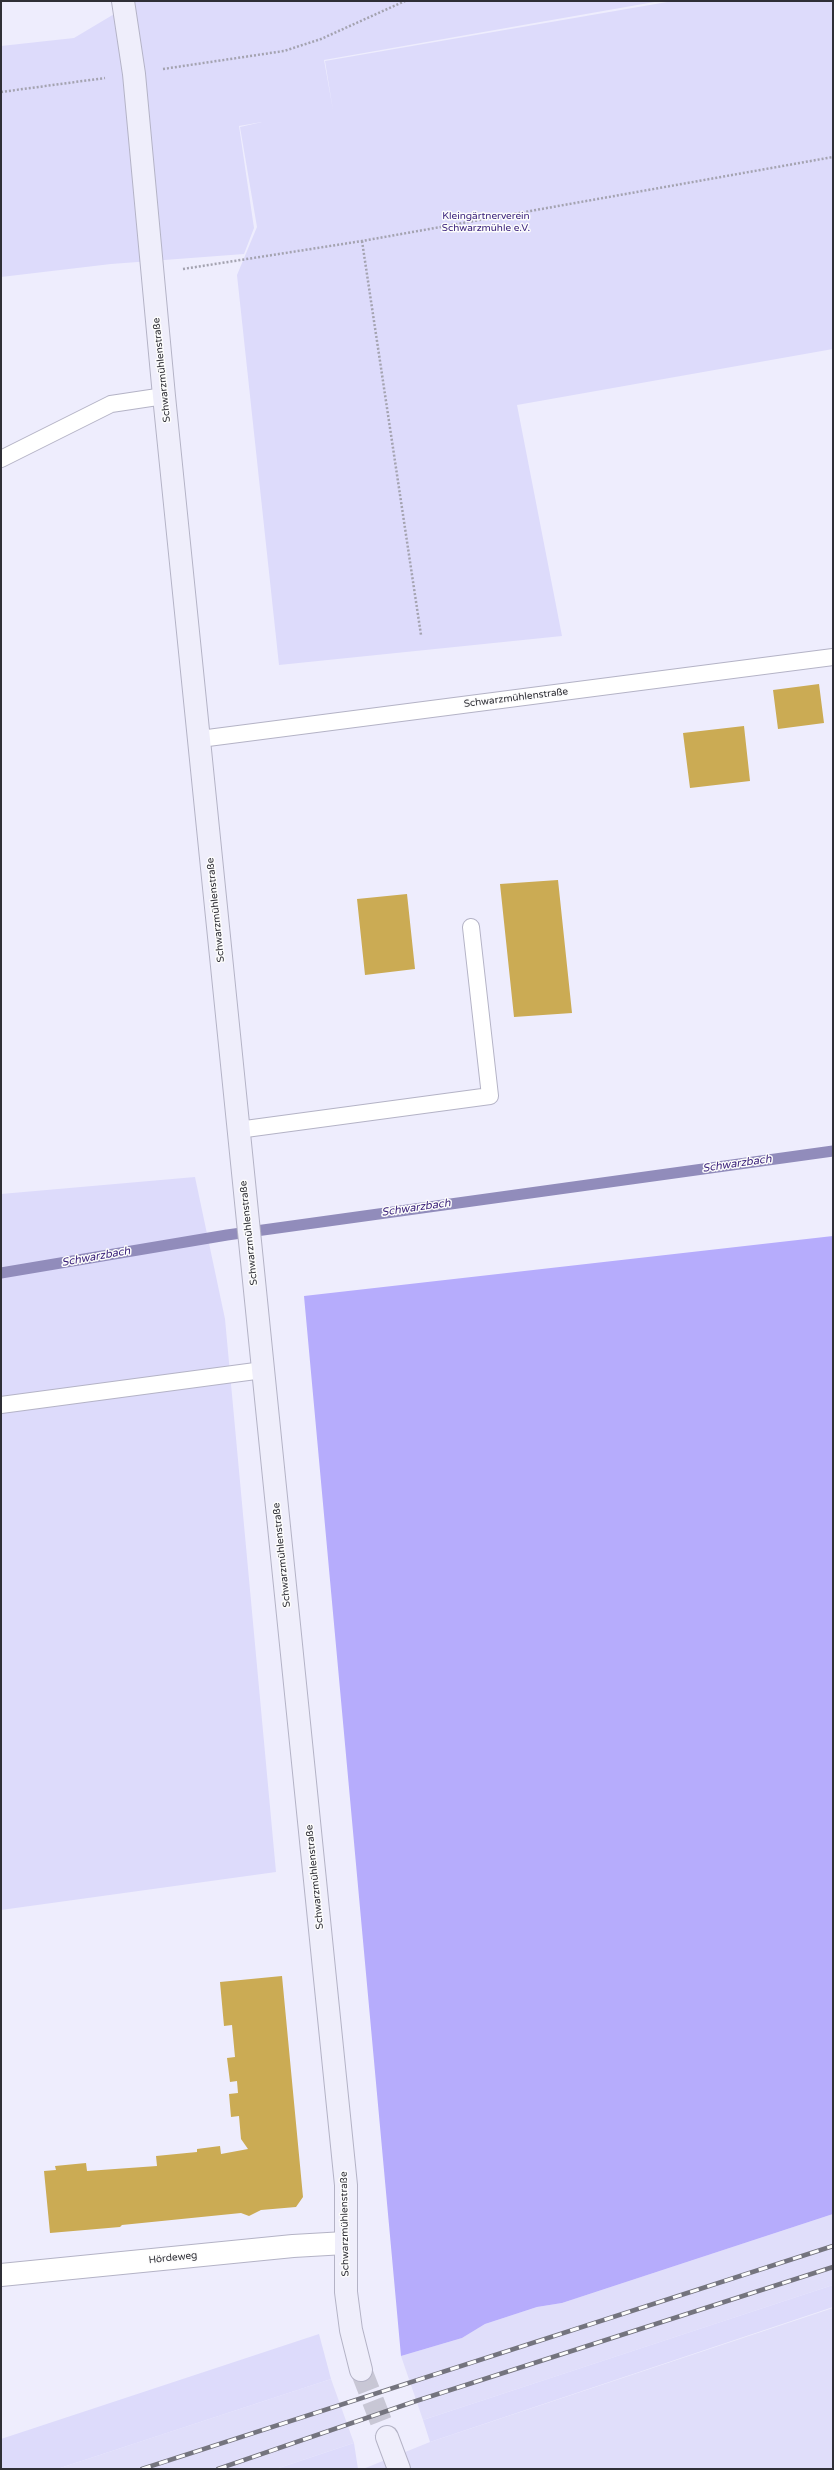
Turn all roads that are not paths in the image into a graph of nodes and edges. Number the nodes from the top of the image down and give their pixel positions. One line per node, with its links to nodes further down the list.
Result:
1 (123, 1): 2 (street, Schwarzmühlenstraße)
2 (164, 396): 3 (lane); 5 (street, Schwarzmühlenstraße)
3 (1, 459)
4 (833, 657): 5 (lane, Schwarzmühlenstraße)
5 (200, 739): 7 (street, Schwarzmühlenstraße)
6 (471, 928): 7 (lane)
7 (238, 1130): 8 (street, Schwarzmühlenstraße)
8 (263, 1370): 9 (lane); 10 (street, Schwarzmühlenstraße)
9 (1, 1405)
10 (345, 2243): 11 (street, Hördeweg); 12 (street, Schwarzmühlenstraße)
11 (1, 2275)
12 (361, 2370)
13 (387, 2437): 14 (street)
14 (399, 2469)

